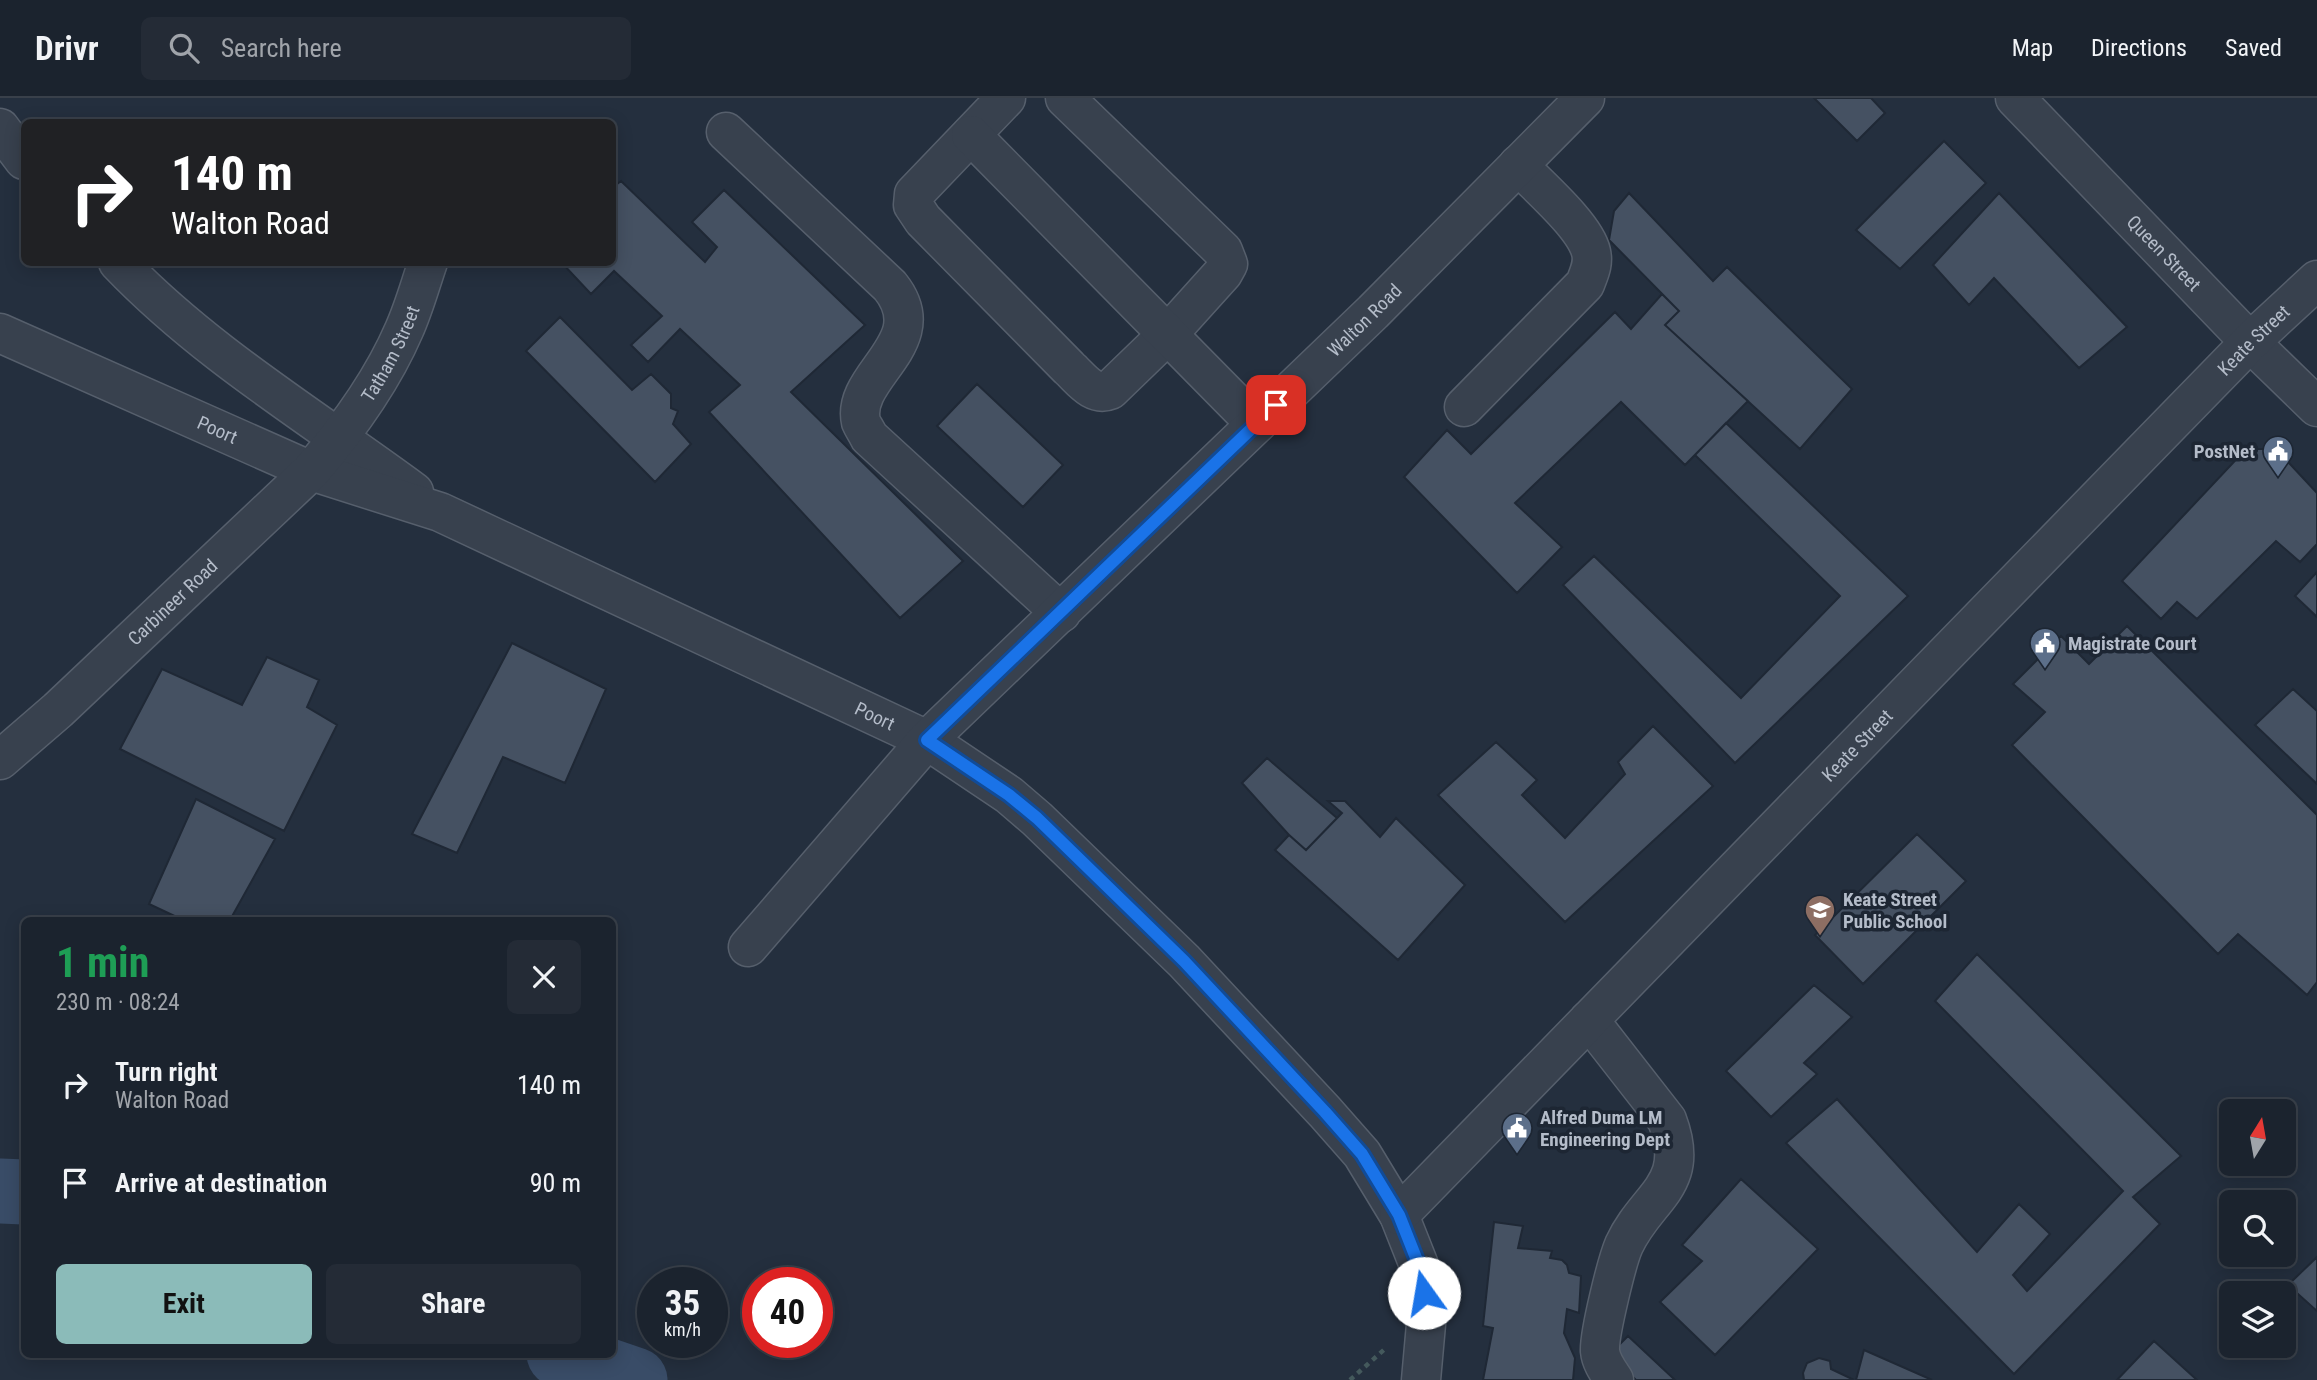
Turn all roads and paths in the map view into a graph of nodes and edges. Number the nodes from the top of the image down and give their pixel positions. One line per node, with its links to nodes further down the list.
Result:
1 (1006, 98): 7 (street)
2 (1065, 98): 14 (street)
3 (1585, 98): 9 (street, Walton Road)
4 (2015, 98): 15 (street, Queen Street)
5 (0, 128): 8 (street)
6 (726, 132): 22 (street)
7 (971, 135): 14 (street); 14 (street)
8 (21, 156)
9 (1518, 165): 16 (street); 18 (street, Walton Road)
10 (122, 266): 19 (street, Poort)
11 (427, 266): 19 (street, Tatham Street)
12 (2317, 280): 15 (street, Keate Street)
13 (0, 333): 20 (street, Poort)
14 (1168, 334): 18 (street)
15 (2250, 342): 17 (street, Queen Street); 26 (street, Keate Street)
16 (1464, 407)
17 (2317, 407)
18 (1256, 424): 22 (street, Walton Road)
19 (340, 437): 20 (street, Carbineer Road); 21 (street, Poort)
20 (311, 471): 21 (street, Poort); 24 (street, Carbineer Road)
21 (440, 512): 23 (street, Poort)
22 (1061, 613): 23 (street, Walton Road)
23 (927, 740): 25 (street, Walton Road); 27 (street, Poort)
24 (0, 760)
25 (748, 947)
26 (1589, 1020): 27 (street, Keate Street); 29 (street)
27 (1399, 1215): 28 (street, Poort)
28 (1421, 1380)
29 (1614, 1380)

